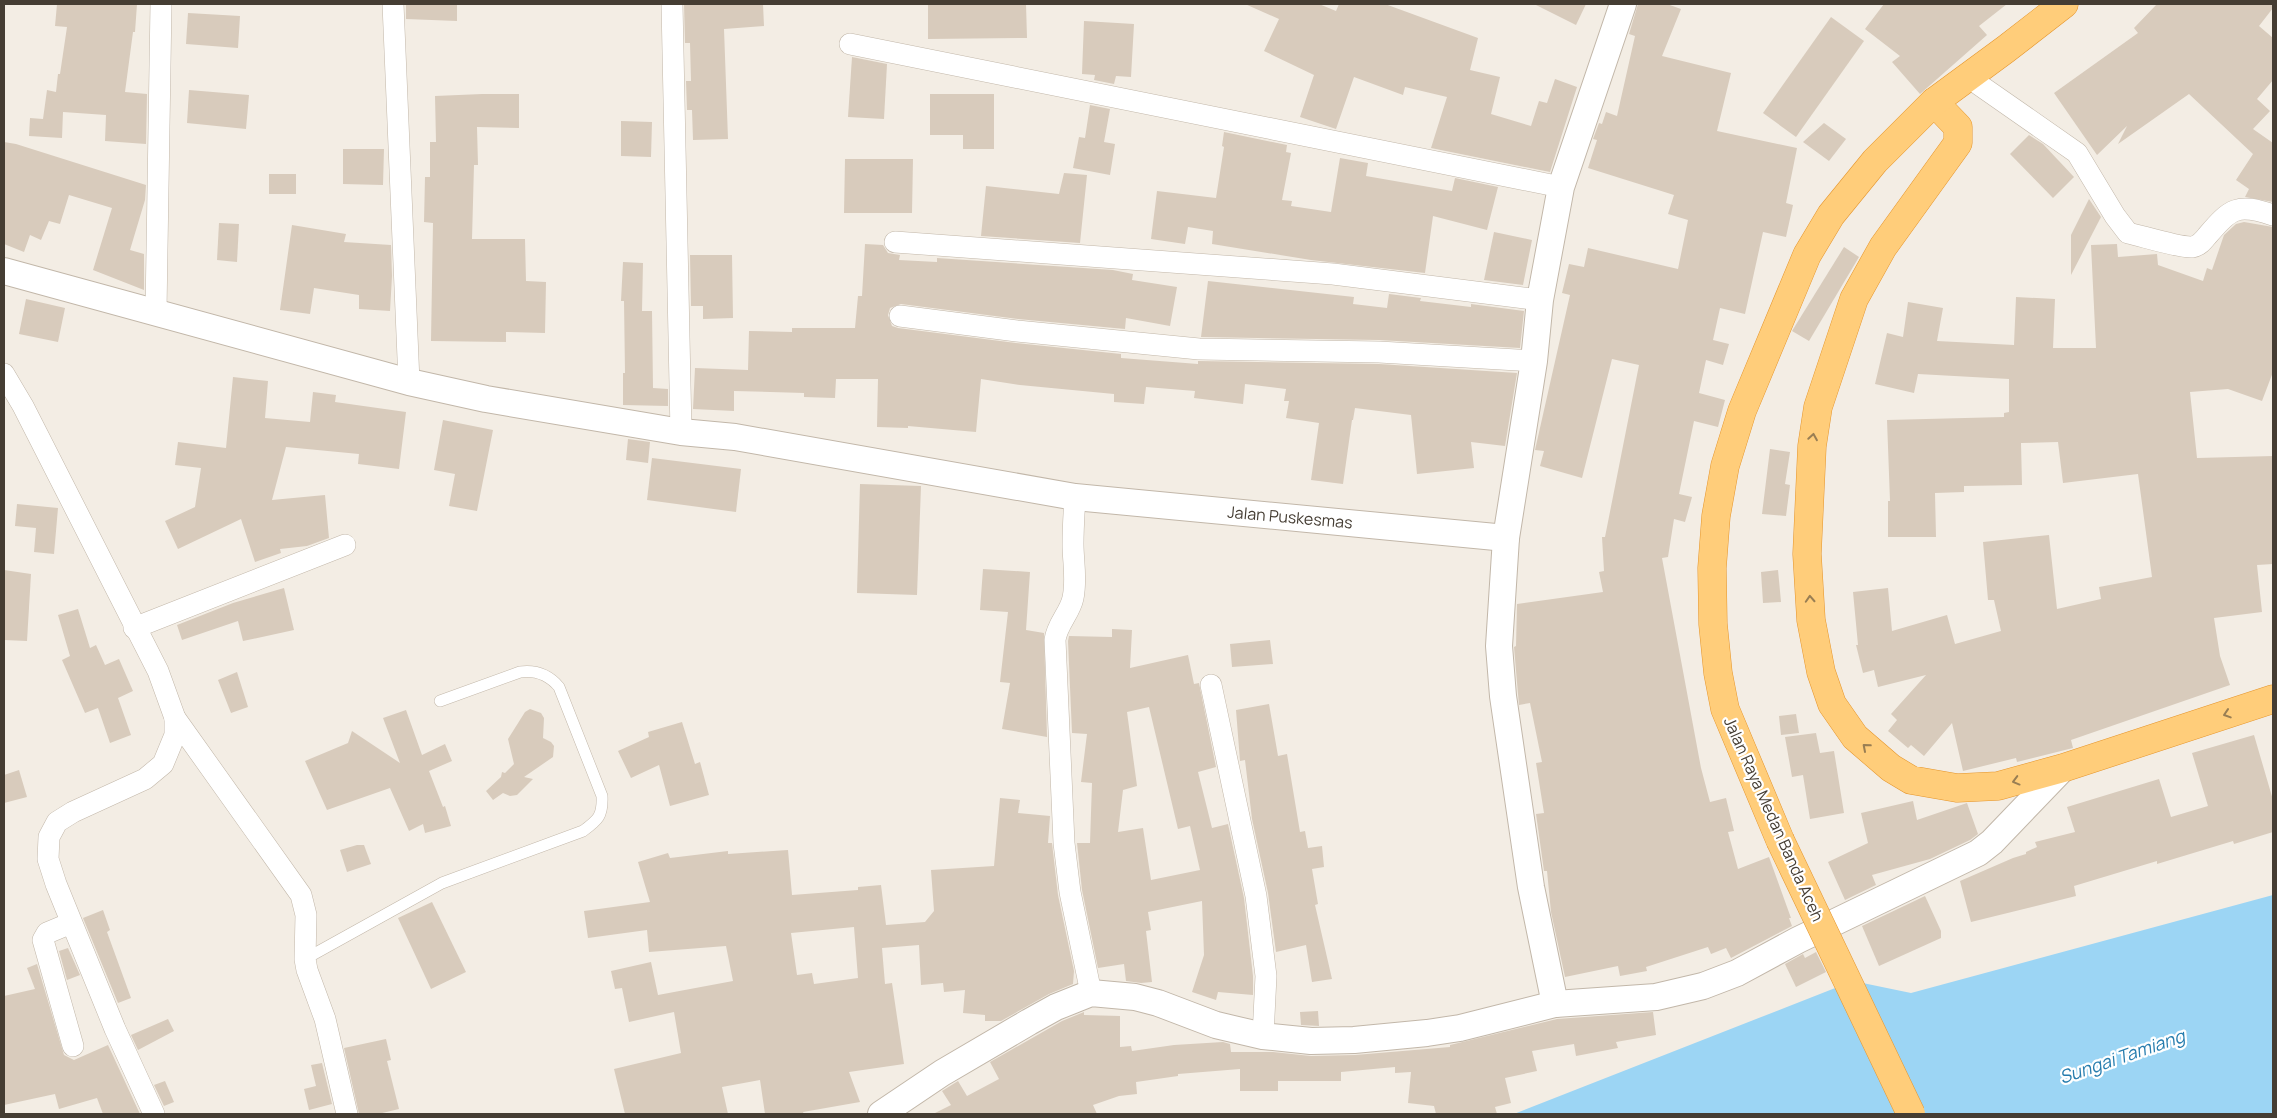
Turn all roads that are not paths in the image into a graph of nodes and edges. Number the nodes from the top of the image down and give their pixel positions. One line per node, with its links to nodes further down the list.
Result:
1 (161, 4): 14 (street)
2 (393, 4): 18 (street)
3 (672, 4): 19 (street)
4 (1623, 4): 9 (street)
5 (2064, 4): 7 (highway, Jalan Raya Medan Banda Aceh)
6 (850, 44): 9 (street)
7 (1968, 77): 8 (highway, Jalan Raya Medan Banda Aceh); 10 (street)
8 (1934, 102): 28 (highway, one-way to 8); 38 (highway, Jalan Raya Medan Banda Aceh, bridge)
9 (1561, 187): 13 (street)
10 (2273, 215)
11 (895, 242): 13 (street)
12 (4, 271): 14 (street, Jalan Puskesmas)
13 (1540, 300): 16 (street)
14 (156, 311): 18 (street, Jalan Puskesmas)
15 (900, 316): 16 (street)
16 (1534, 361): 21 (street)
17 (4, 374): 23 (street)
18 (410, 382): 19 (street, Jalan Puskesmas)
19 (681, 432): 20 (street, Jalan Puskesmas)
20 (1075, 498): 21 (street, Jalan Puskesmas); 31 (street)
21 (1506, 538): 32 (street)
22 (345, 545): 23 (street)
23 (134, 628): 27 (street)
24 (1211, 685): 33 (street)
25 (2273, 699): 28 (highway, one-way to 28)
26 (440, 701): 30 (lane)
27 (175, 718): 29 (street); 30 (street)
28 (2063, 768): 32 (street)
29 (71, 923): 34 (street); 35 (street)
30 (304, 959): 36 (street)
31 (1090, 993): 33 (street); 37 (street)
32 (1555, 1004): 33 (street)
33 (1263, 1036)
34 (73, 1046)
35 (154, 1114)
36 (347, 1114)
37 (881, 1114)
38 (1911, 1114)

